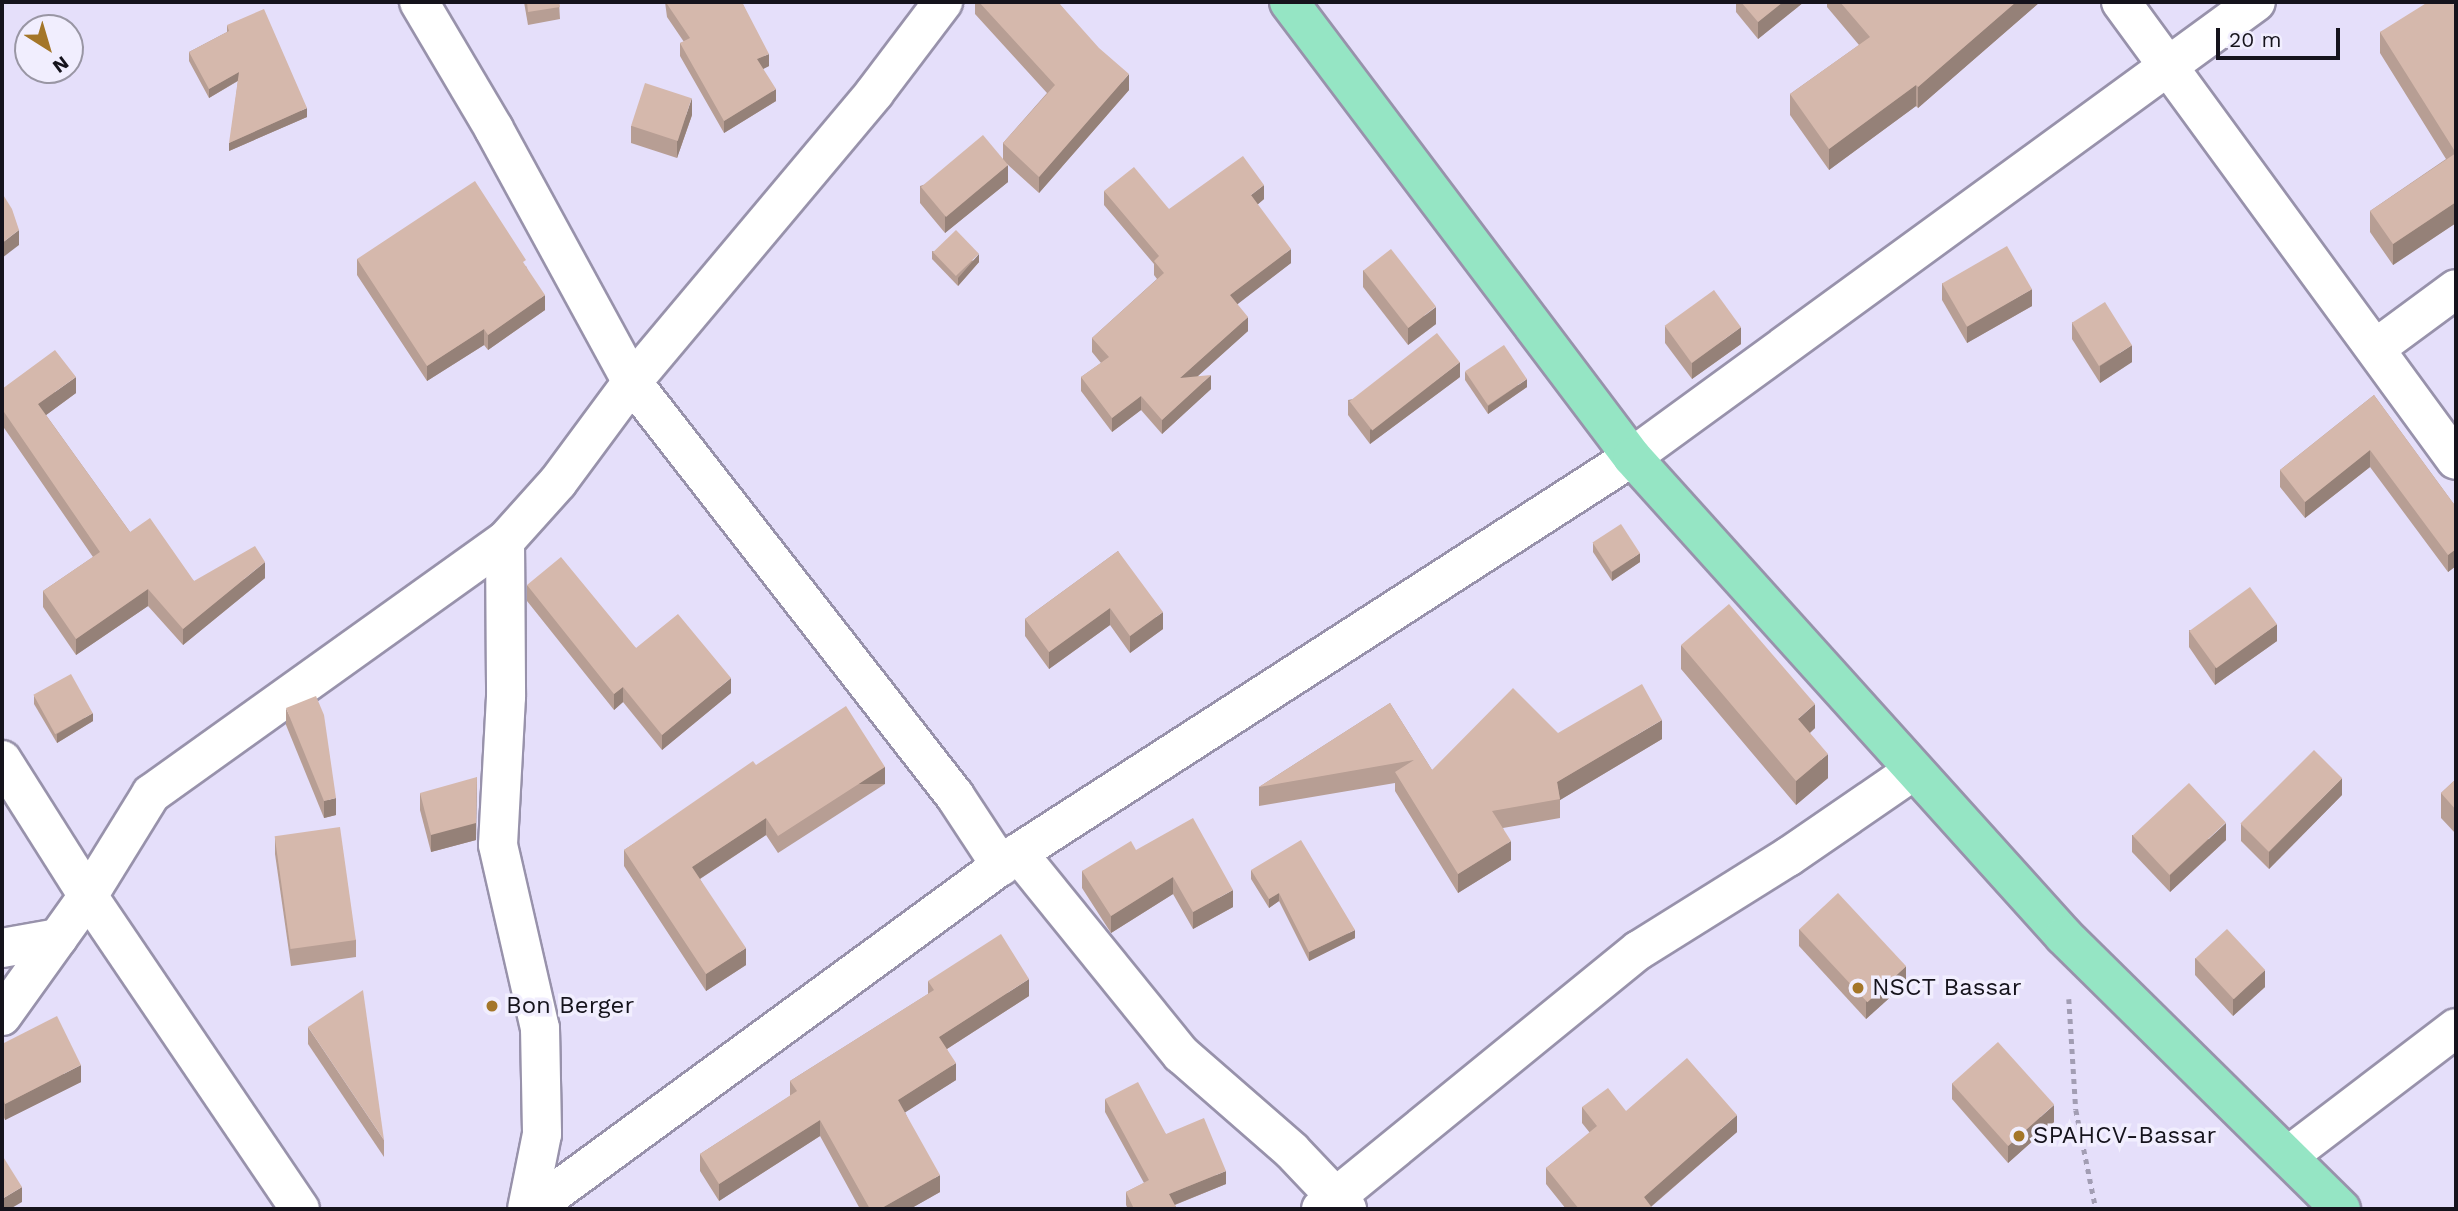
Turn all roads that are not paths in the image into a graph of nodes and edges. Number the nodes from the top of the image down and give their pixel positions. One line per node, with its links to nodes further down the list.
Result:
1 (419, 2): 9 (street)
2 (943, 2): 9 (street)
3 (1289, 2): 10 (main road)
4 (2121, 2): 6 (street)
5 (2256, 2): 6 (street)
6 (2168, 63): 8 (street); 10 (street)
7 (2456, 289): 8 (street)
8 (2376, 348): 11 (street)
9 (632, 382): 12 (street); 15 (street)
10 (1632, 457): 14 (main road); 15 (street)
11 (2456, 460)
12 (505, 541): 16 (street); 24 (street)
13 (2, 760): 16 (street)
14 (1913, 771): 21 (main road); 22 (street)
15 (1010, 860): 22 (street); 24 (street)
16 (88, 896): 17 (street); 23 (street)
17 (58, 938): 18 (street); 19 (street)
18 (2, 948)
19 (2, 1016)
20 (2456, 1028): 21 (street)
21 (2288, 1156): 25 (main road)
22 (1334, 1205)
23 (300, 1209)
24 (529, 1209)
25 (2341, 1209)

